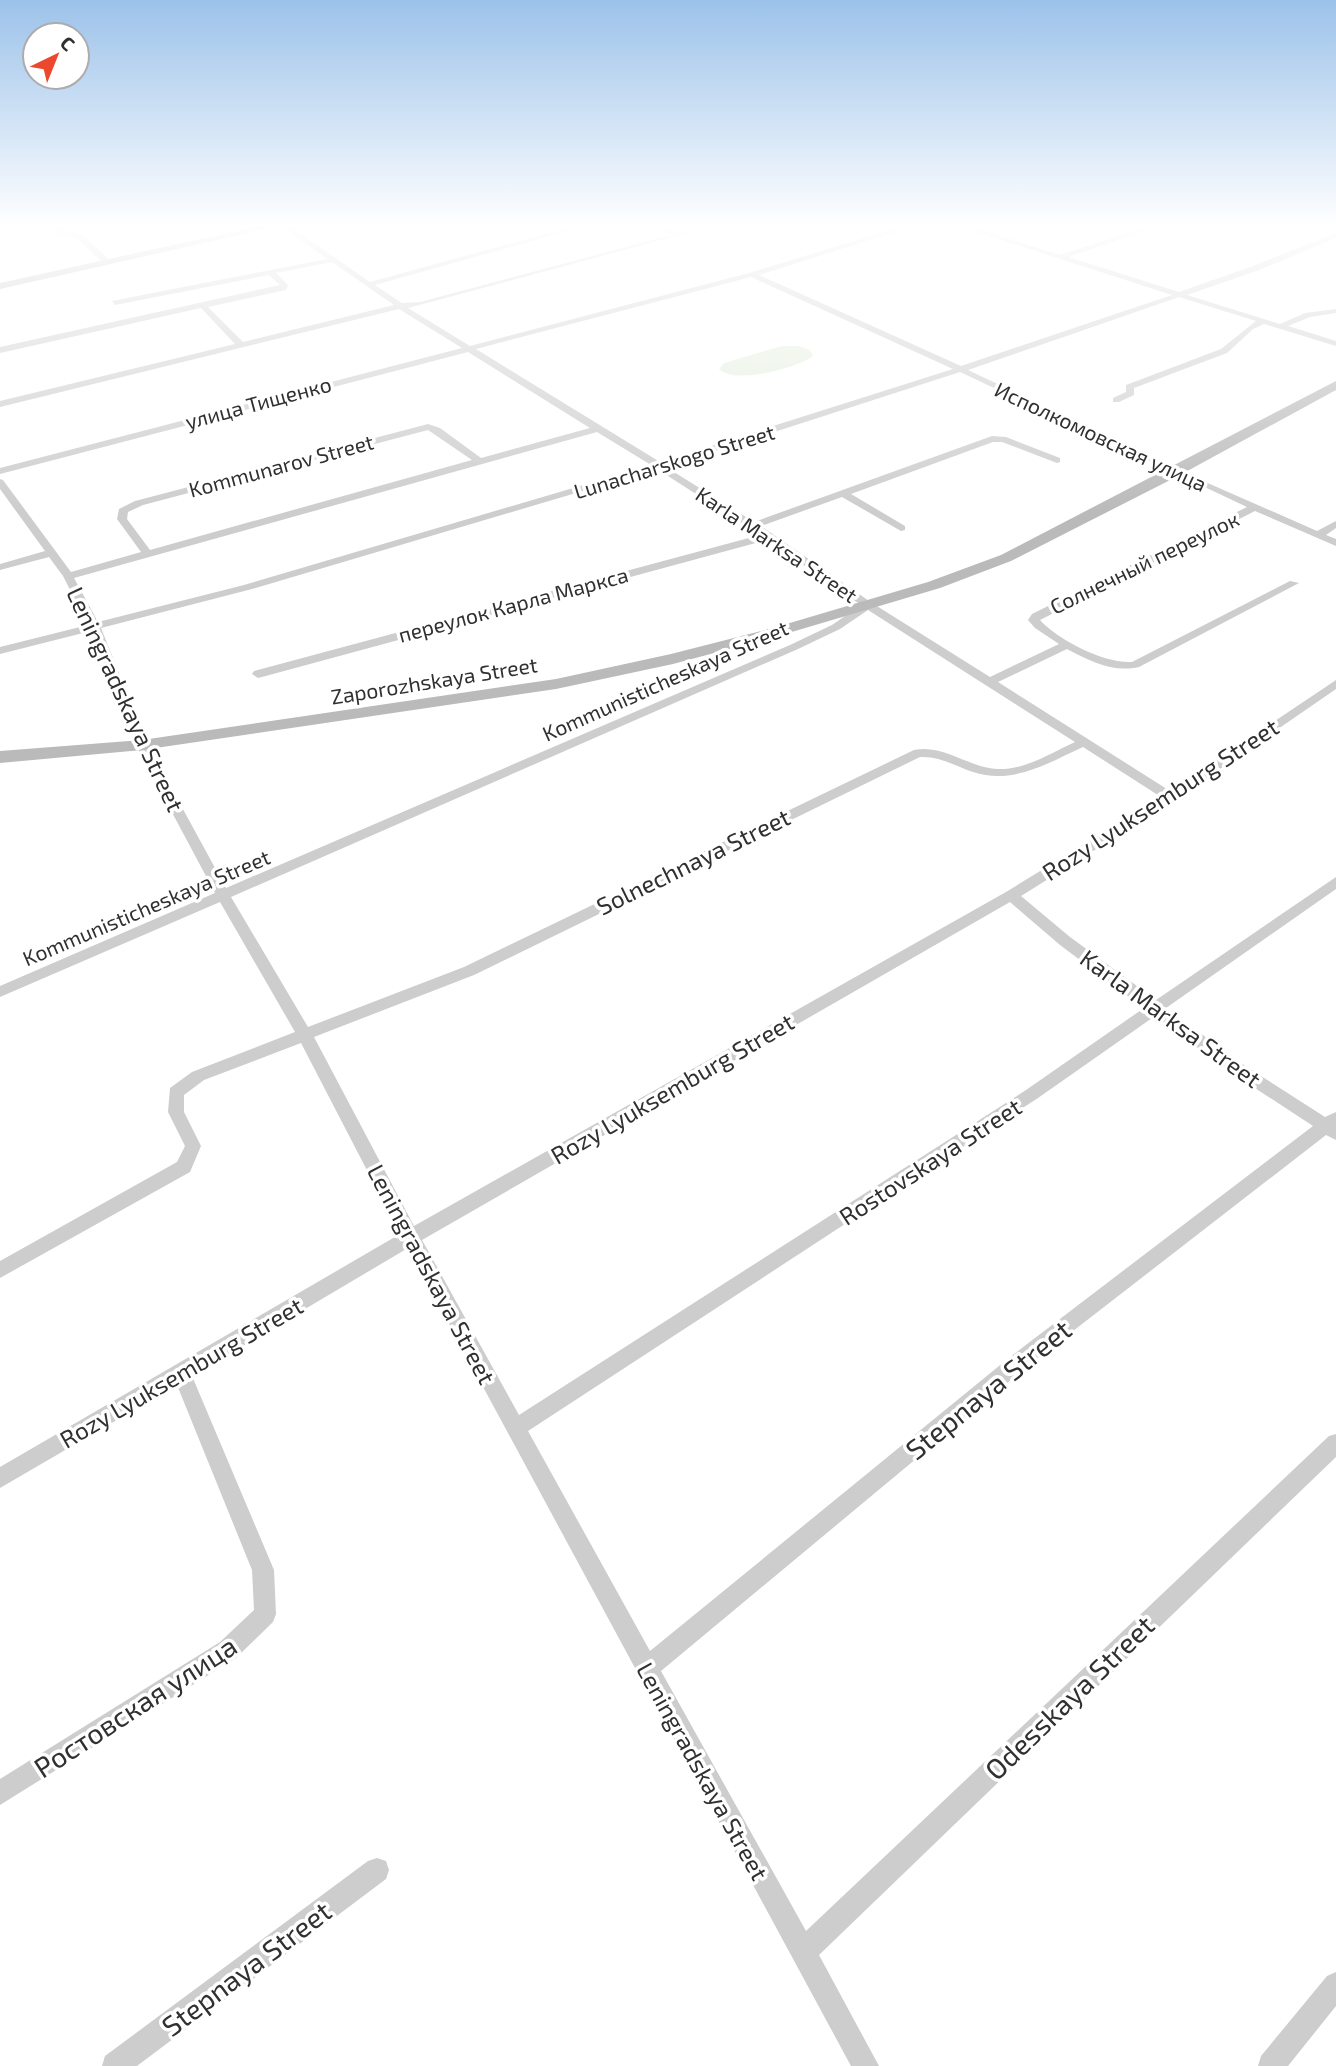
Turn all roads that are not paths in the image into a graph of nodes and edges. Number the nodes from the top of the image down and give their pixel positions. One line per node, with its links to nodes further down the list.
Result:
1 (145, 319): 15 (street)
2 (216, 319): 13 (street)
3 (345, 319): 13 (street)
4 (422, 319): 14 (street, Karla Marksa Street)
5 (576, 319): 14 (street, улица Тищенко)
6 (849, 319): 16 (street, Исполкомовская улица)
7 (1106, 319): 16 (street, Lunacharskogo Street)
8 (1259, 319): 10 (street)
9 (1298, 319): 11 (street)
10 (1264, 321): 11 (street); 18 (street)
11 (1282, 327): 12 (street)
12 (1336, 344)
13 (241, 345): 19 (street)
14 (466, 347): 20 (street, Karla Marksa Street); 24 (street, улица Тищенко)
15 (0, 350)
16 (959, 370): 23 (street, Lunacharskogo Street); 25 (street, Исполкомовская улица)
17 (1336, 385): 25 (main road, Kommunisticheskaya Street)
18 (1116, 400)
19 (0, 404)
20 (599, 428): 22 (street); 23 (street, Karla Marksa Street)
21 (1057, 460): 27 (street)
22 (481, 462): 36 (street); 36 (street, Kommunarov Street)
23 (659, 466): 30 (street, Karla Marksa Street); 41 (street, Lunacharskogo Street)
24 (0, 471)
25 (1175, 472): 28 (street, Исполкомовская улица); 40 (main road, Kommunisticheskaya Street)
26 (0, 482): 35 (street, Leningradskaya Street)
27 (843, 493): 30 (street); 31 (street)
28 (1255, 507): 32 (street, Исполкомовская улица); 42 (street, Солнечный переулок)
29 (1336, 524): 32 (street)
30 (752, 526): 33 (street, Karla Marksa Street)
31 (901, 528)
32 (1318, 535): 34 (street, Исполкомовская улица)
33 (769, 536): 40 (street, Karla Marksa Street); 44 (street, переулок Карла Маркса)
34 (1336, 543)
35 (52, 552): 37 (street); 38 (street, Leningradskaya Street)
36 (148, 555): 38 (street)
37 (0, 567)
38 (68, 576): 41 (street, Leningradskaya Street)
39 (1294, 583): 42 (street)
40 (868, 605): 45 (street, Karla Marksa Street); 48 (main road, Zaporozhskaya Street); 53 (street, Kommunisticheskaya Street)
41 (95, 628): 43 (street, Lunacharskogo Street); 48 (street, Leningradskaya Street)
42 (1068, 644): 45 (street)
43 (0, 651)
44 (257, 674)
45 (989, 682): 47 (street, Karla Marksa Street)
46 (1336, 684): 50 (street, Rozy Lyuksemburg Street)
47 (1085, 742): 50 (street, Karla Marksa Street); 56 (street, Solnechnaya Street)
48 (142, 745): 49 (main road, Zaporozhskaya Street); 53 (street, Leningradskaya Street)
49 (0, 757)
50 (1170, 797): 52 (street, Rozy Lyuksemburg Street)
51 (1336, 882): 55 (street, Rostovskaya Street)
52 (1011, 895): 55 (street, Karla Marksa Street); 58 (street, Rozy Lyuksemburg Street)
53 (224, 897): 54 (street, Kommunisticheskaya Street); 56 (street, Leningradskaya Street)
54 (0, 992)
55 (1157, 1007): 57 (street, Karla Marksa Street); 61 (street, Rostovskaya Street)
56 (304, 1034): 58 (street, Leningradskaya Street); 59 (street, Solnechnaya Street)
57 (1333, 1126): 64 (street, Stepnaya Street)
58 (411, 1237): 60 (street, Rozy Lyuksemburg Street); 61 (street, Leningradskaya Street)
59 (0, 1270)
60 (181, 1372): 63 (street, Rozy Lyuksemburg Street); 65 (street, Ростовская улица)
61 (516, 1428): 64 (street, Leningradskaya Street)
62 (1336, 1443): 67 (street, Odesskaya Street)
63 (0, 1478)
64 (646, 1669): 67 (street, Leningradskaya Street)
65 (0, 1793)
66 (377, 1870): 69 (street, Stepnaya Street)
67 (804, 1951): 70 (street, Leningradskaya Street)
68 (1336, 1985): 71 (street)
69 (115, 2066)
70 (866, 2066)
71 (1271, 2066)

